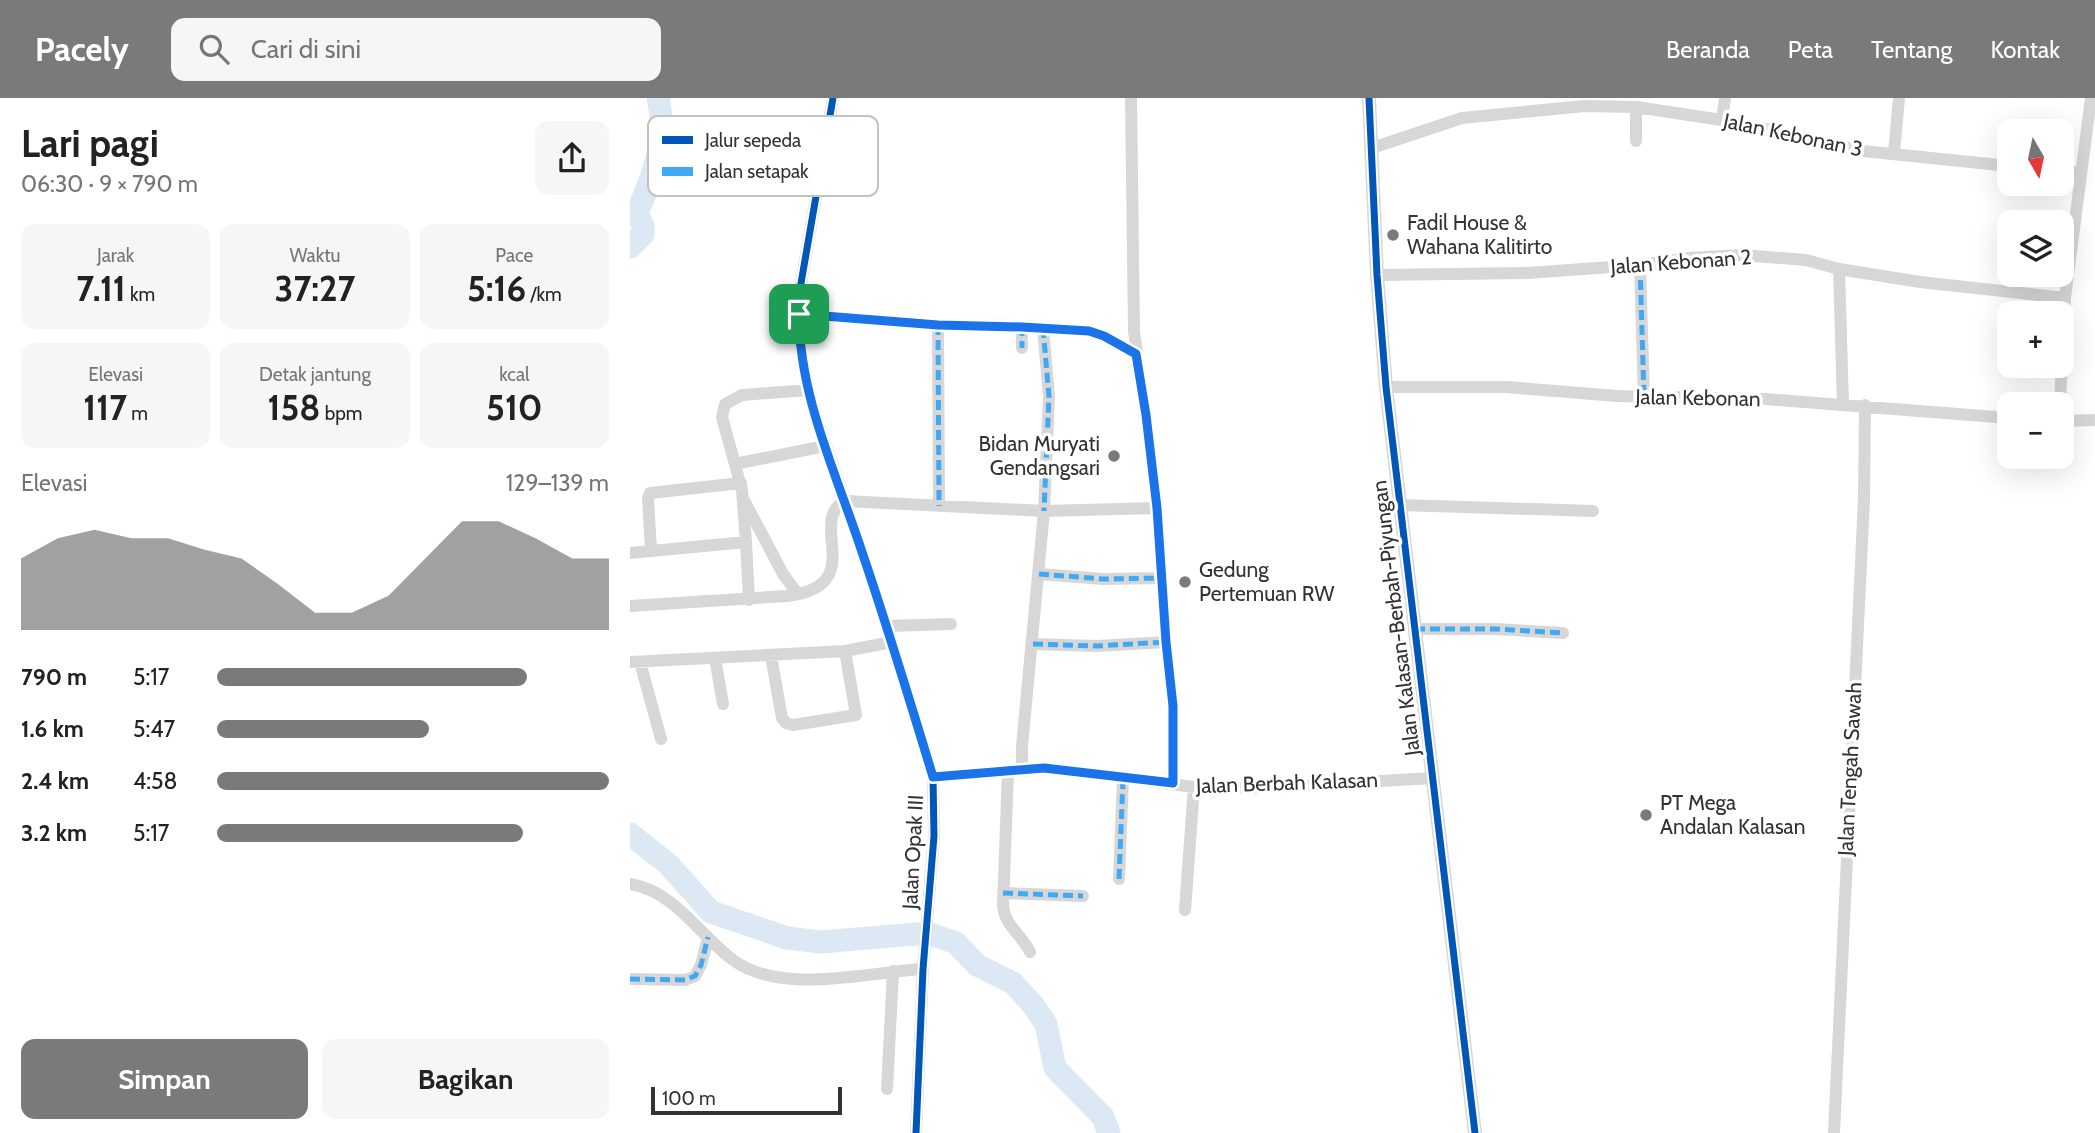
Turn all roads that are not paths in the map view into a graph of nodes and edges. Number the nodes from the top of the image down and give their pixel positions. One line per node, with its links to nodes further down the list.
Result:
1 (833, 98): 8 (street, Jalan Opak III)
2 (1131, 98): 27 (street)
3 (1369, 98): 12 (street, Jalan Kalasan-Berbah-Piyungan)
4 (1725, 98): 9 (street)
5 (1899, 98): 13 (street)
6 (2087, 98): 10 (street)
7 (1636, 107): 9 (street, Jalan Kebonan 3); 11 (street); 12 (street, Jalan Kebonan 3)
8 (830, 116)
9 (1722, 120): 13 (street, Jalan Kebonan 3)
10 (2091, 128): 16 (street)
11 (1636, 141)
12 (1372, 148): 20 (street, Jalan Kalasan-Berbah-Piyungan)
13 (1894, 153): 14 (street, Jalan Kebonan 3)
14 (1997, 165)
15 (2074, 172): 16 (street)
16 (2080, 173): 21 (street)
17 (815, 196): 22 (street, Jalan Opak III)
18 (1640, 265): 19 (street, Jalan Kebonan 2); 20 (street, Jalan Kebonan 2); 31 (street)
19 (1839, 269): 21 (street, Jalan Kebonan 2); 32 (street)
20 (1377, 275): 28 (street, Jalan Kalasan-Berbah-Piyungan)
21 (2065, 298): 30 (street)
22 (799, 314): 23 (street); 29 (street, Jalan Opak III)
23 (938, 325): 24 (street); 42 (street)
24 (1022, 327): 25 (street); 26 (street)
25 (1043, 328): 27 (street); 45 (street)
26 (1022, 348)
27 (1136, 354): 44 (street)
28 (1386, 387): 31 (street, Jalan Kebonan); 43 (street, Jalan Kalasan-Berbah-Piyungan)
29 (809, 390): 37 (street, Jalan Opak III); 38 (street)
30 (2061, 392)
31 (1644, 397): 32 (street, Jalan Kebonan)
32 (1843, 405): 33 (street, Jalan Kebonan)
33 (1865, 405): 34 (street, Jalan Kebonan); 88 (street, Jalan Tengah Sawah)
34 (1997, 417)
35 (2095, 420): 36 (street)
36 (2074, 421)
37 (825, 446): 38 (street); 41 (street, Jalan Opak III)
38 (736, 464): 39 (street)
39 (741, 483): 40 (street); 48 (street)
40 (743, 498): 47 (street); 52 (street)
41 (845, 501): 42 (street); 52 (street); 56 (street, Jalan Opak III)
42 (939, 506): 45 (street)
43 (1400, 506): 46 (street); 57 (street, Jalan Kalasan-Berbah-Piyungan)
44 (1157, 508): 45 (street); 51 (street)
45 (1044, 511): 50 (street)
46 (1592, 511)
47 (746, 542): 48 (street); 53 (street)
48 (652, 550): 49 (street)
49 (630, 553)
50 (1039, 574): 51 (street); 61 (street)
51 (1162, 578): 60 (street)
52 (798, 594): 53 (street)
53 (749, 600): 54 (street)
54 (630, 606)
55 (951, 624): 56 (street)
56 (887, 626): 59 (street, Jalan Opak III)
57 (1415, 629): 58 (street); 71 (street, Jalan Kalasan-Berbah-Piyungan)
58 (1563, 633)
59 (892, 642): 62 (street); 70 (street, Jalan Opak III)
60 (1166, 642): 61 (street); 73 (street)
61 (1033, 644): 68 (street)
62 (845, 652): 63 (street); 63 (street)
63 (771, 656): 64 (street)
64 (715, 658): 65 (street); 66 (street)
65 (635, 662): 67 (street)
66 (723, 704)
67 (661, 738)
68 (1022, 769): 69 (street, Jalan Berbah Kalasan); 72 (street, Jalan Berbah Kalasan)
69 (1008, 771): 70 (street, Jalan Berbah Kalasan); 77 (street)
70 (933, 777): 82 (street, Jalan Opak III)
71 (1433, 778): 74 (street, Jalan Berbah Kalasan); 87 (street, Jalan Kalasan-Berbah-Piyungan)
72 (1123, 779): 73 (street, Jalan Berbah Kalasan); 75 (street)
73 (1173, 783): 74 (street, Jalan Berbah Kalasan)
74 (1194, 787): 79 (street)
75 (1119, 879)
76 (630, 884): 80 (street)
77 (1003, 893): 78 (street); 81 (street)
78 (1083, 896)
79 (1185, 910)
80 (708, 937): 83 (street); 84 (street)
81 (1030, 952)
82 (924, 963): 83 (street); 86 (street, Jalan Opak III)
83 (894, 971): 85 (street)
84 (630, 979)
85 (887, 1089)
86 (916, 1133)
87 (1475, 1133)
88 (1834, 1133)

